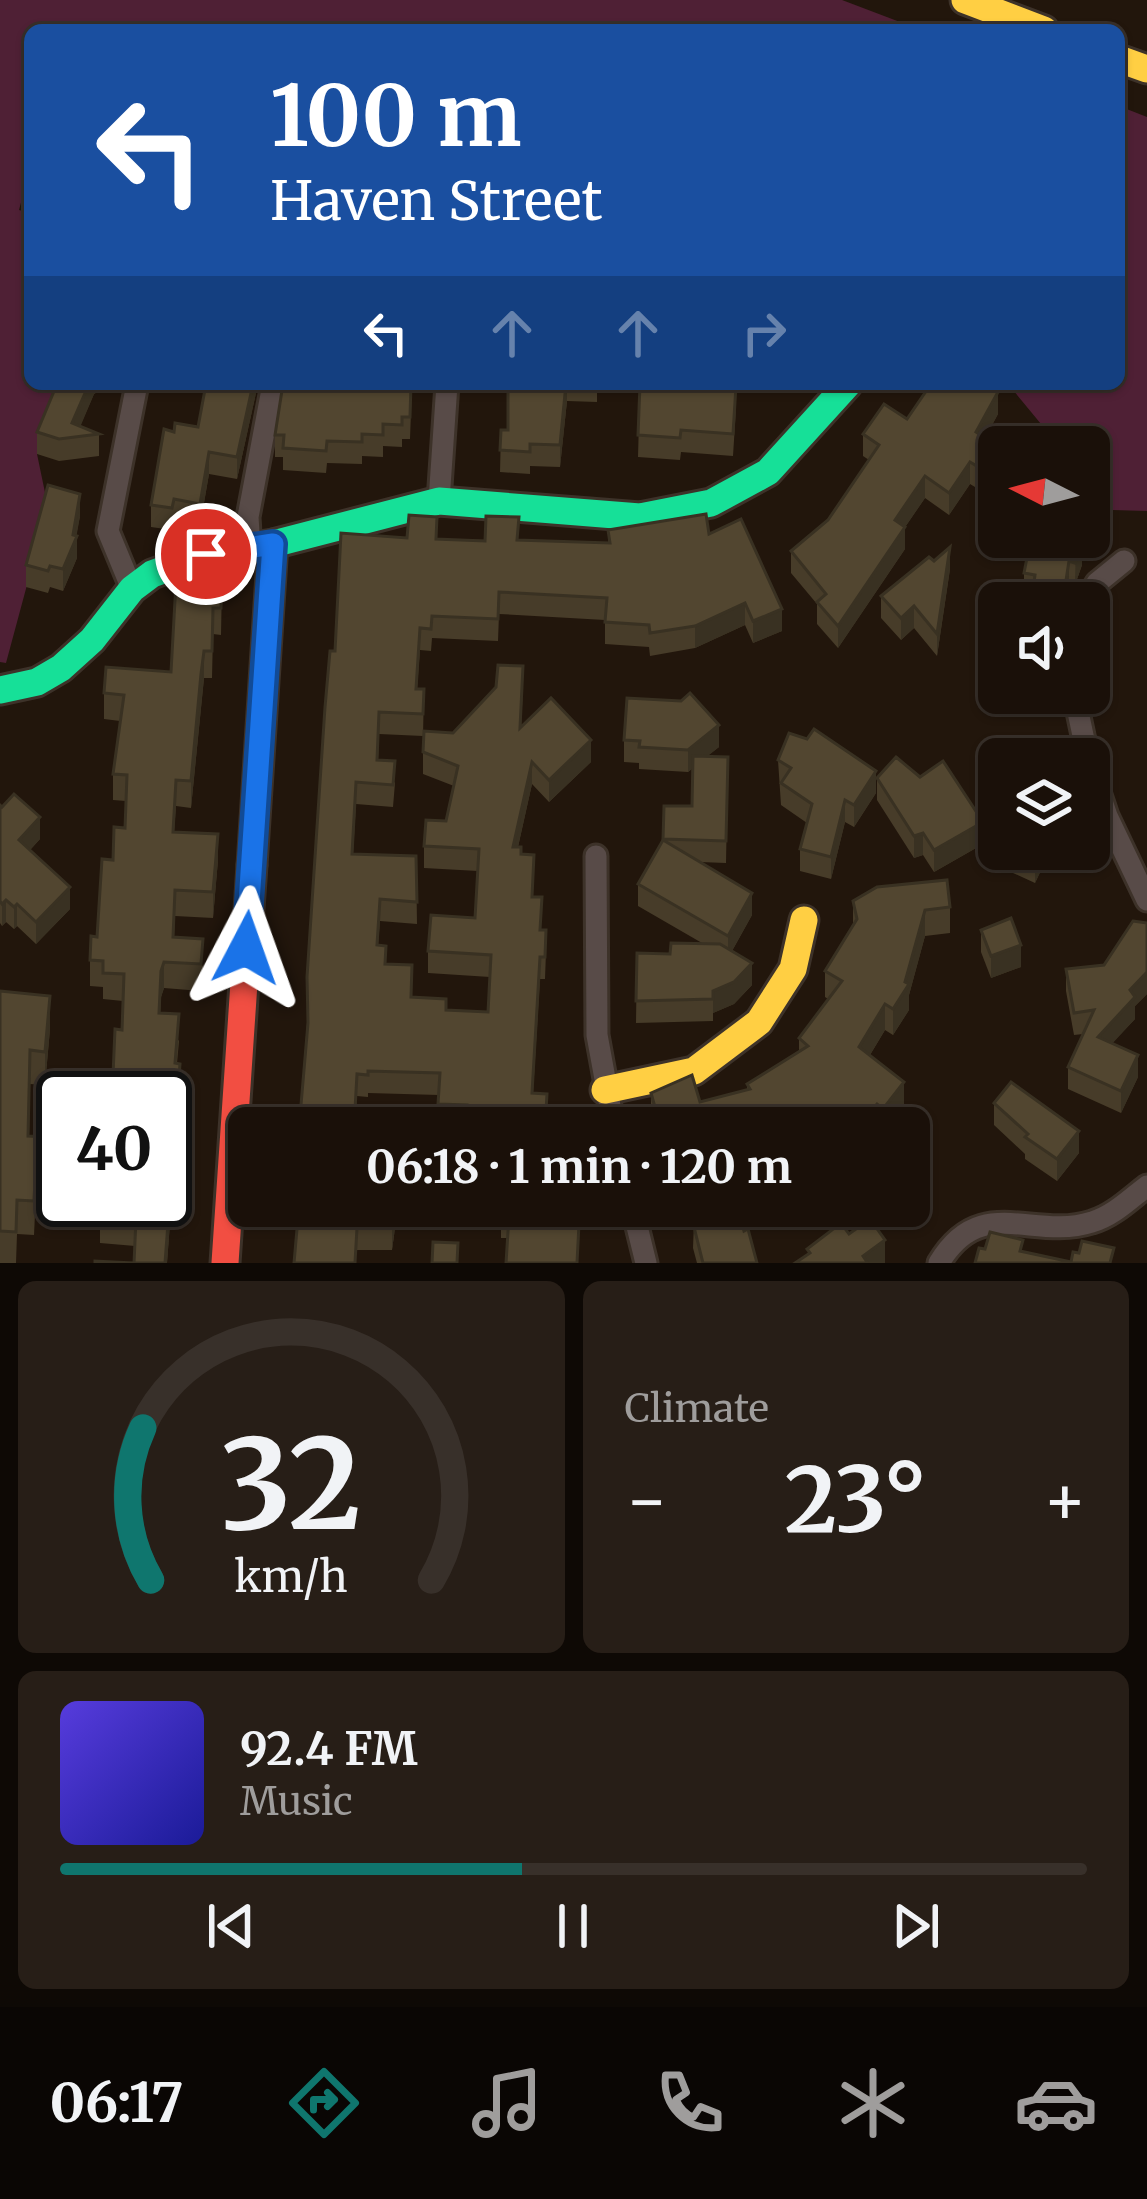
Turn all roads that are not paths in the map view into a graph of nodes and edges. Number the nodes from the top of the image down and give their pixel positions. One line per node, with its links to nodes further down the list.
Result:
1 (965, 0): 2 (main road)
2 (1028, 24)
3 (136, 390): 11 (street)
4 (272, 390): 8 (street)
5 (446, 390): 7 (street)
6 (843, 390): 7 (main road)
7 (439, 500): 8 (main road)
8 (262, 546): 11 (main road); 21 (main road)
9 (1124, 562): 10 (street)
10 (1098, 582)
11 (133, 589): 12 (main road)
12 (0, 690)
13 (1110, 822): 15 (street)
14 (596, 856): 17 (street)
15 (1147, 900)
16 (804, 920): 17 (main road)
17 (605, 1090): 18 (street)
18 (609, 1107)
19 (1147, 1186): 23 (street)
20 (637, 1227): 22 (street)
21 (225, 1263)
22 (646, 1263)
23 (939, 1263)

